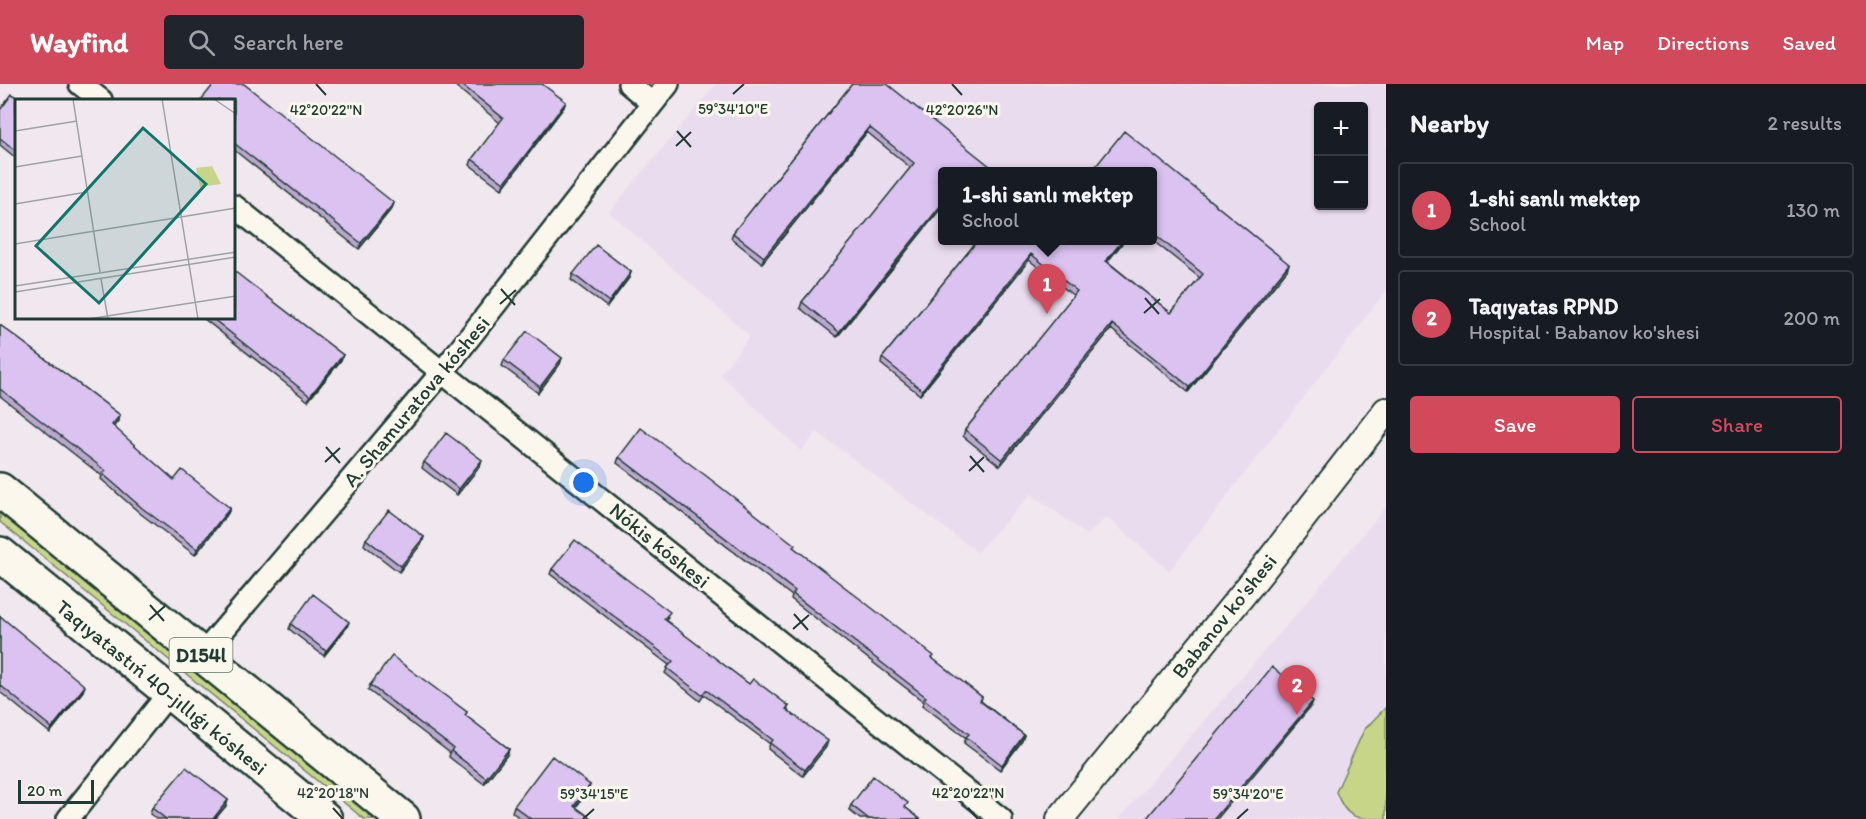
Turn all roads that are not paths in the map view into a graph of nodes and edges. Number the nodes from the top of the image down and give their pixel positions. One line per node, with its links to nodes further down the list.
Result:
1 (80, 84): 4 (street)
2 (629, 84): 5 (street)
3 (668, 84): 5 (street, A. Shamuratova kóshesi)
4 (100, 99)
5 (652, 103): 7 (street, A. Shamuratova kóshesi)
6 (236, 208): 7 (street, Nókis kóshesi)
7 (443, 371): 11 (street, A. Shamuratova kóshesi); 16 (street, Nókis kóshesi)
8 (1386, 411): 17 (street, Babanov ko'shesi)
9 (0, 489): 11 (main road, D154l)
10 (0, 554): 12 (main road, Taqıyatastıń 40-jıllıǵı kóshesi / D154l)
11 (202, 655): 15 (main road, D154l)
12 (169, 693): 13 (street); 14 (main road, Taqıyatastıń 40-jıllıǵı kóshesi / D154l)
13 (68, 819)
14 (325, 819)
15 (403, 819)
16 (1001, 819)
17 (1060, 819)

